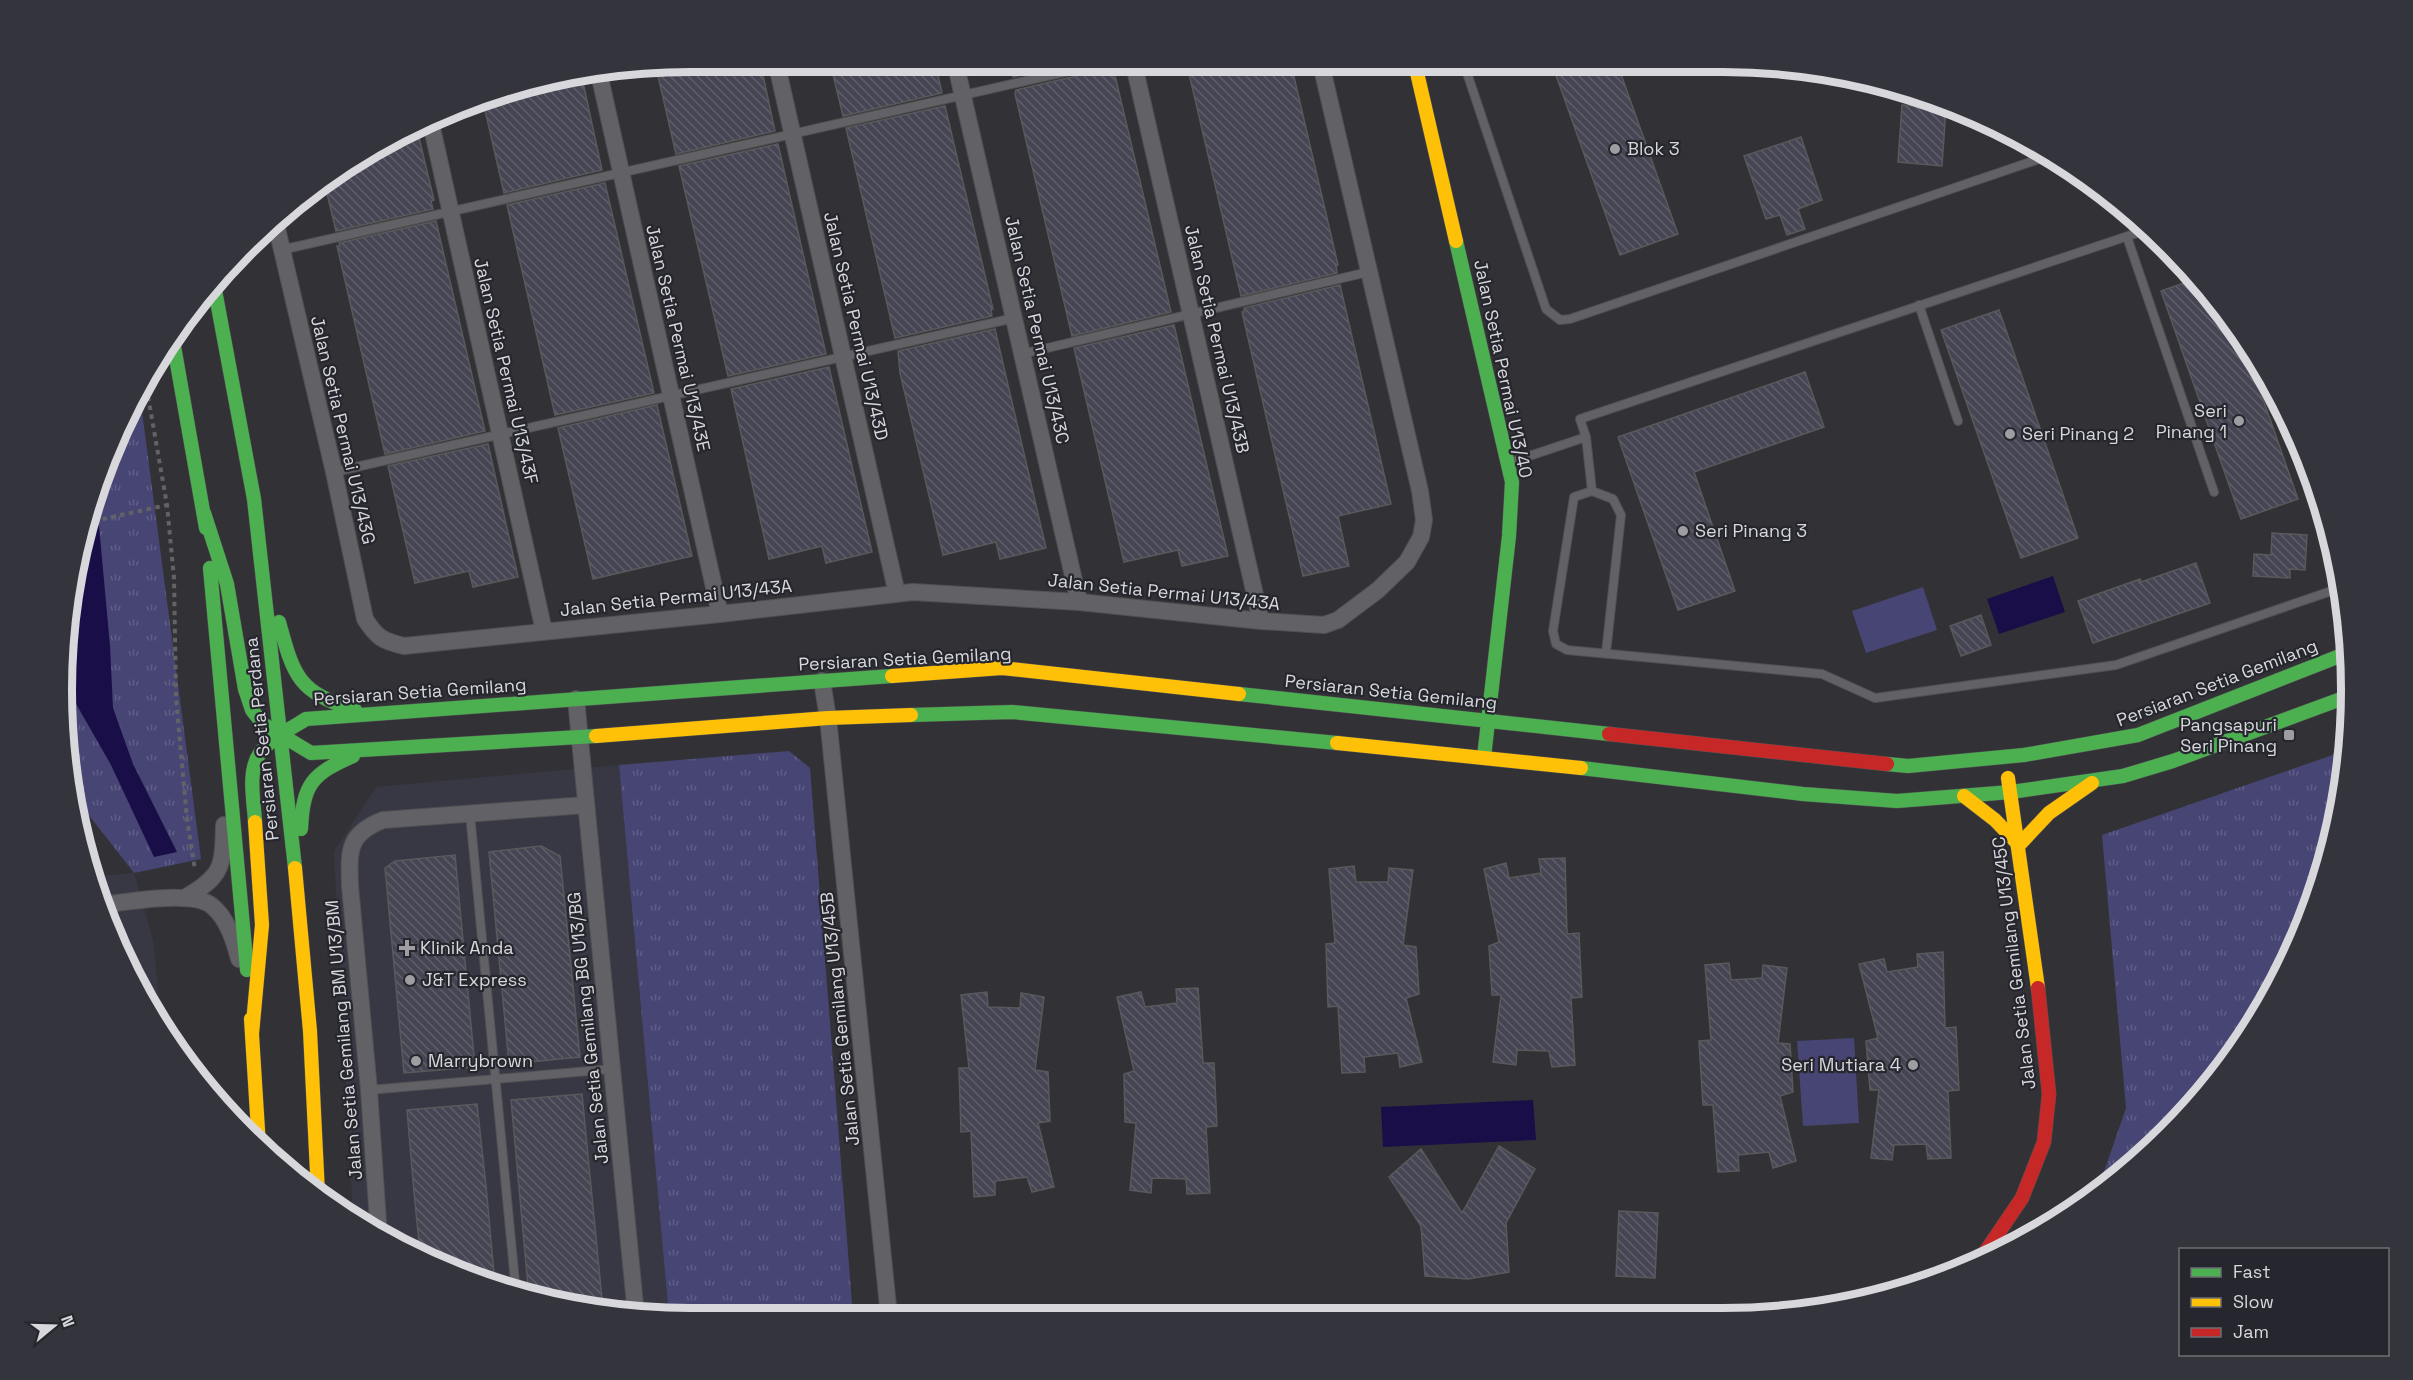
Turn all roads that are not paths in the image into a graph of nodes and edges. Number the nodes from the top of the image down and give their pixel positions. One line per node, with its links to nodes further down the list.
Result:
1 (778, 72): 11 (street, Jalan Setia Permai U13/43D)
2 (957, 72): 9 (street, Jalan Setia Permai U13/43C)
3 (1065, 72): 9 (lane)
4 (1136, 72): 22 (street, Jalan Setia Permai U13/43B)
5 (1323, 72): 19 (street, Jalan Setia Permai U13/43A)
6 (1417, 72): 31 (street, Jalan Setia Permai U13/40)
7 (1467, 72): 12 (lane)
8 (600, 79): 13 (street, Jalan Setia Permai U13/43E)
9 (963, 95): 11 (lane); 23 (street, Jalan Setia Permai U13/43C)
10 (432, 129): 14 (street, Jalan Setia Permai U13/43F)
11 (792, 134): 13 (lane); 26 (street, Jalan Setia Permai U13/43D)
12 (2038, 159)
13 (621, 173): 14 (lane); 27 (street, Jalan Setia Permai U13/43E)
14 (451, 211): 18 (lane); 29 (street, Jalan Setia Permai U13/43F)
15 (277, 231): 18 (street, Jalan Setia Permai U13/43G)
16 (2139, 233): 17 (lane)
17 (2127, 237): 21 (lane); 34 (lane)
18 (281, 250): 32 (street, Jalan Setia Permai U13/43G)
19 (1368, 272): 22 (lane); 41 (street, Jalan Setia Permai U13/43A)
20 (216, 294): 36 (street, Persiaran Setia Perdana)
21 (1919, 305): 28 (lane); 30 (lane)
22 (1191, 314): 25 (lane); 41 (street, Jalan Setia Permai U13/43B)
23 (1014, 318): 25 (street, Jalan Setia Permai U13/43C); 26 (lane)
24 (175, 349): 35 (street, Persiaran Setia Perdana)
25 (1022, 354): 39 (street, Jalan Setia Permai U13/43C)
26 (842, 357): 27 (lane); 38 (street, Jalan Setia Permai U13/43D)
27 (671, 396): 29 (lane); 40 (street, Jalan Setia Permai U13/43E)
28 (1958, 421)
29 (500, 434): 32 (lane); 42 (street, Jalan Setia Permai U13/43F)
30 (1586, 437): 31 (lane); 33 (lane)
31 (1508, 463): 51 (street, Jalan Setia Permai U13/40)
32 (334, 472): 43 (street, Jalan Setia Permai U13/43G)
33 (1592, 491): 44 (lane); 44 (lane)
34 (2214, 492)
35 (204, 513): 52 (street, Persiaran Setia Perdana); 53 (street)
36 (260, 546): 49 (street); 53 (street, Persiaran Setia Perdana)
37 (2333, 590): 44 (lane)
38 (897, 594): 39 (street, Jalan Setia Permai U13/43A); 40 (street, Jalan Setia Permai U13/43A)
39 (1079, 602): 41 (street, Jalan Setia Permai U13/43A)
40 (720, 614): 42 (street, Jalan Setia Permai U13/43A)
41 (1261, 621)
42 (544, 631): 43 (street, Jalan Setia Permai U13/43A)
43 (384, 642)
44 (1606, 653)
45 (2340, 656): 57 (street, Persiaran Setia Gemilang)
46 (822, 681): 47 (street, Persiaran Setia Gemilang); 50 (street, Jalan Setia Gemilang U13/45B); 51 (street, Persiaran Setia Gemilang)
47 (576, 699): 49 (street, Persiaran Setia Gemilang); 54 (street, Jalan Setia Gemilang BG U13/BG)
48 (2341, 699): 58 (street)
49 (366, 713): 53 (street, Persiaran Setia Gemilang)
50 (828, 718): 54 (street); 56 (street); 78 (street, Jalan Setia Gemilang U13/45B)
51 (1487, 720): 56 (street, Jalan Setia Permai U13/40); 57 (street, Persiaran Setia Gemilang)
52 (225, 730): 64 (street); 67 (street, Persiaran Setia Perdana)
53 (279, 736): 55 (street); 66 (street, Persiaran Setia Perdana); 68 (street, Persiaran Setia Gemilang)
54 (579, 737): 55 (street); 61 (street, Jalan Setia Gemilang BG U13/BG)
55 (366, 751): 66 (street)
56 (1484, 758): 60 (street)
57 (2004, 758): 59 (street, Jalan Setia Gemilang U13/45C)
58 (2095, 780): 59 (street); 63 (street)
59 (2011, 792): 60 (street); 63 (street, Jalan Setia Gemilang U13/45C)
60 (1964, 796): 63 (street)
61 (586, 805): 62 (street); 69 (street, Jalan Setia Gemilang BG U13/BG)
62 (471, 814): 70 (lane); 71 (street, Jalan Setia Gemilang BM U13/BM)
63 (2019, 845): 75 (street, Jalan Setia Gemilang U13/45C)
64 (192, 893): 65 (street); 67 (street)
65 (111, 904)
66 (300, 911): 73 (street, Persiaran Setia Perdana)
67 (250, 1003): 68 (street, Persiaran Setia Perdana)
68 (252, 1034): 72 (street, Persiaran Setia Perdana)
69 (612, 1069): 70 (lane); 77 (street, Jalan Setia Gemilang BG U13/BG)
70 (495, 1079): 71 (lane); 76 (lane)
71 (369, 1090): 74 (street, Jalan Setia Gemilang BM U13/BM)
72 (258, 1132)
73 (318, 1183)
74 (378, 1223)
75 (1988, 1247)
76 (515, 1282)
77 (635, 1306)
78 (888, 1308)

